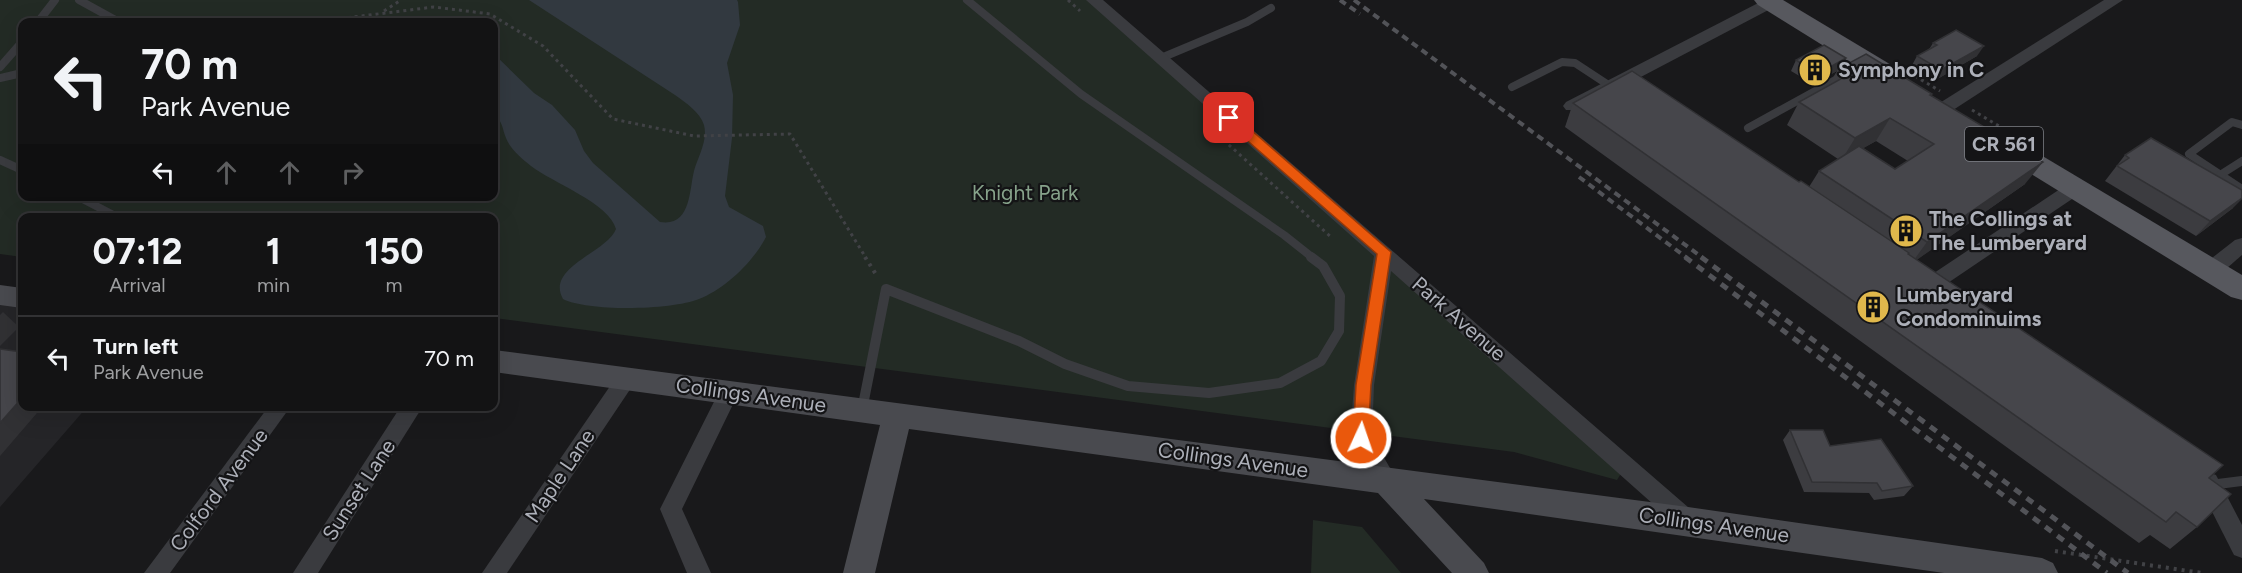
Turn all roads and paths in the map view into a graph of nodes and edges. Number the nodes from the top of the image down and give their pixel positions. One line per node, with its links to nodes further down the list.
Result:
1 (55, 0): 10 (lane)
2 (79, 0): 11 (lane)
3 (400, 0): 9 (path)
4 (967, 0): 44 (lane)
5 (1094, 0): 16 (street, Park Avenue)
6 (2115, 0): 25 (street)
7 (1768, 2): 18 (main road, CR 561); 21 (street)
8 (1271, 8): 16 (lane)
9 (383, 12): 12 (path); 13 (path)
10 (41, 18)
11 (112, 18)
12 (341, 18)
13 (497, 18)
14 (498, 19): 29 (path)
15 (18, 47): 17 (lane)
16 (1161, 58): 39 (street, Park Avenue)
17 (0, 67)
18 (1857, 68): 25 (main road, CR 561); 27 (lane)
19 (18, 74): 20 (lane)
20 (0, 78)
21 (1615, 83): 22 (lane); 23 (street); 24 (street)
22 (1512, 87)
23 (1636, 92)
24 (1572, 106)
25 (1946, 110): 34 (main road, CR 561)
26 (2240, 124): 33 (lane)
27 (1748, 128)
28 (735, 135): 29 (path); 44 (path)
29 (694, 136)
30 (0, 160): 32 (lane)
31 (2242, 161): 33 (lane)
32 (18, 168)
33 (2220, 176): 35 (lane)
34 (2075, 188): 40 (main road, CR 561); 42 (street)
35 (2242, 189)
36 (87, 201): 37 (lane)
37 (109, 213)
38 (2242, 245): 40 (street)
39 (1384, 252): 56 (street); 59 (street, Park Avenue)
40 (2210, 270): 43 (main road, CR 561)
41 (1907, 275): 42 (street)
42 (1926, 288): 47 (street)
43 (2242, 289)
44 (886, 290): 51 (lane)
45 (0, 295): 46 (main road)
46 (18, 297)
47 (1946, 301)
48 (498, 362): 49 (main road, Collings Avenue)
49 (626, 378): 50 (main road, Collings Avenue); 63 (street, Maple Lane)
50 (729, 392): 51 (main road, Collings Avenue); 64 (street)
51 (862, 410): 54 (main road, Collings Avenue)
52 (277, 411): 61 (street, Colford Avenue)
53 (410, 411): 62 (street, Sunset Lane)
54 (897, 415): 56 (main road, Collings Avenue); 65 (main road)
55 (2195, 469): 58 (street)
56 (1386, 480): 59 (main road, Collings Avenue); 66 (main road)
57 (2242, 481): 58 (lane)
58 (2210, 485): 60 (street)
59 (1688, 521): 67 (main road, Collings Avenue)
60 (2242, 548)
61 (156, 573)
62 (305, 573)
63 (494, 573)
64 (699, 573)
65 (859, 573)
66 (1473, 573)
67 (2042, 573)

